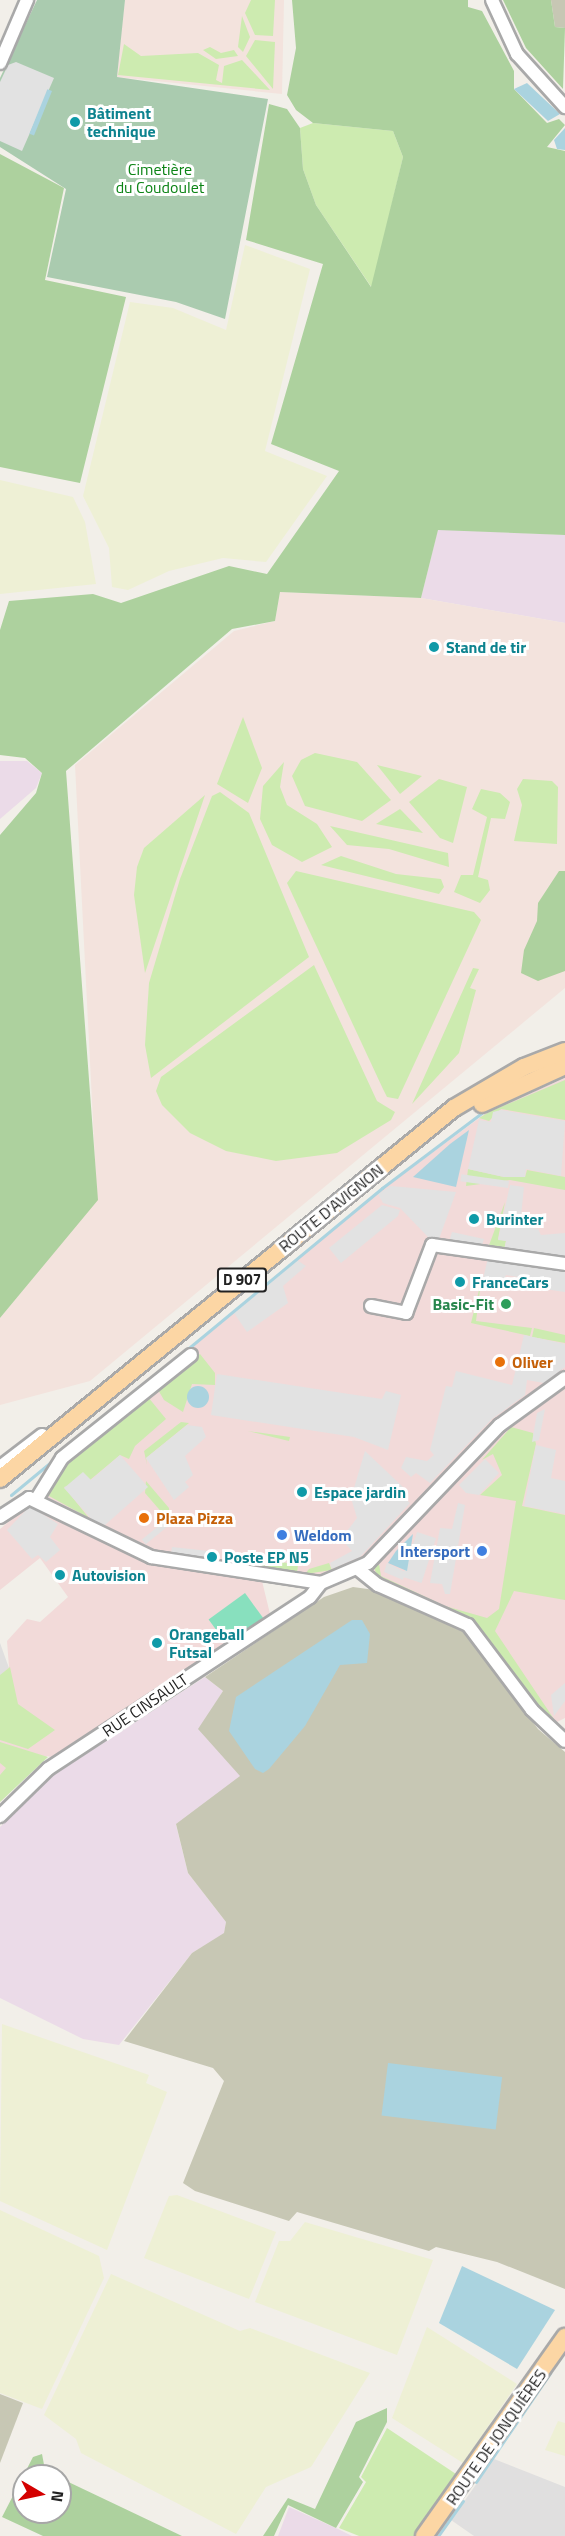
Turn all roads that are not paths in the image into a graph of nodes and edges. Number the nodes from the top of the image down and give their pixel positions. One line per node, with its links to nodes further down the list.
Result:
1 (27, 0): 3 (street)
2 (492, 0): 4 (street)
3 (0, 63)
4 (565, 107)
5 (565, 1051): 11 (main road, ROUTE D'AVIGNON / D 907)
6 (565, 1066): 14 (main road, ROUTE D'AVIGNON / D 907)
7 (565, 1264): 8 (street)
8 (371, 1306)
9 (191, 1355): 15 (street)
10 (565, 1378): 17 (street, RUE CINSAULT)
11 (95, 1400): 12 (street); 13 (main road, ROUTE D'AVIGNON / D 907)
12 (0, 1467)
13 (0, 1479)
14 (0, 1492)
15 (36, 1500): 16 (street); 18 (street)
16 (0, 1516)
17 (358, 1569): 18 (street, RUE CINSAULT); 19 (street)
18 (315, 1583): 20 (street, RUE CINSAULT)
19 (565, 1741)
20 (0, 1816)
21 (565, 2337): 22 (main road, ROUTE DE JONQUIÈRES)
22 (424, 2536)

